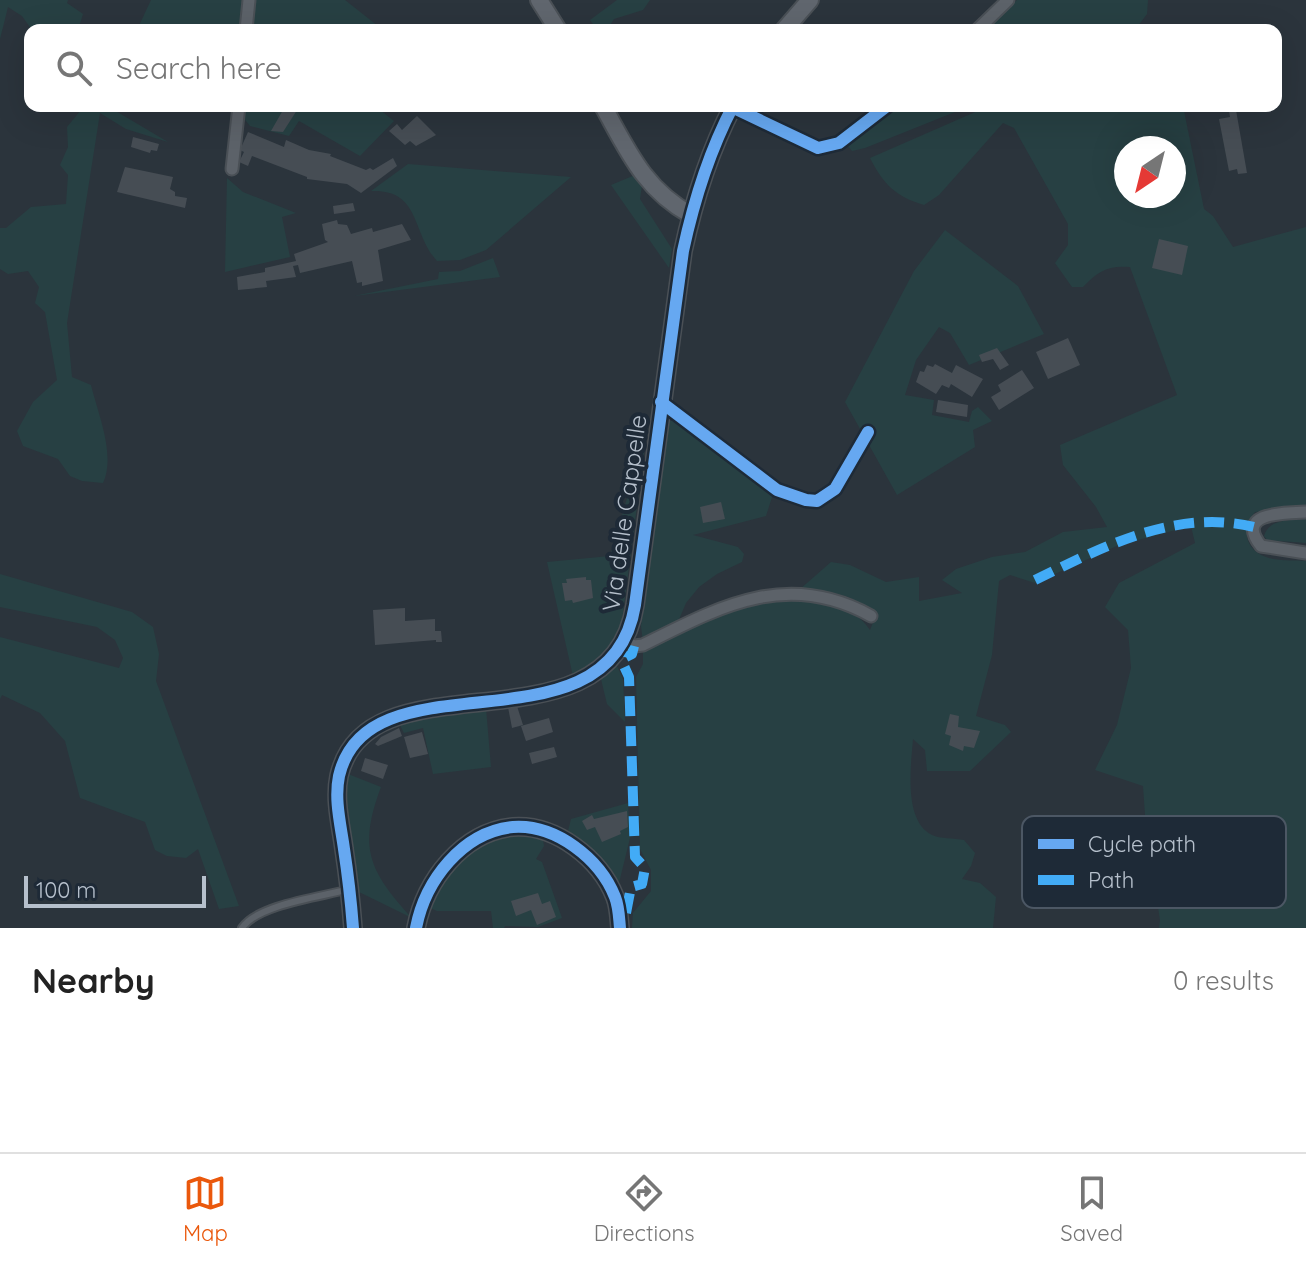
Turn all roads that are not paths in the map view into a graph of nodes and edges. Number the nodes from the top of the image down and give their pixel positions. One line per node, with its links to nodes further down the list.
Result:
1 (249, 0): 5 (street)
2 (539, 0): 6 (main road)
3 (810, 0): 7 (main road)
4 (1008, 0): 8 (street)
5 (247, 24)
6 (554, 24)
7 (789, 24)
8 (983, 24)
9 (238, 112): 14 (street)
10 (607, 112): 15 (main road)
11 (730, 112): 15 (main road, Via delle Cappelle)
12 (742, 112): 13 (street)
13 (879, 112)
14 (232, 169)
15 (691, 215): 16 (main road, Via delle Cappelle)
16 (661, 402): 17 (street); 21 (main road, Via delle Cappelle)
17 (868, 432)
18 (1306, 512): 19 (street)
19 (1306, 553)
20 (871, 616): 21 (street)
21 (623, 641): 22 (main road, Via delle Cappelle)
22 (350, 890): 23 (lane); 24 (main road, Via delle Cappelle)
23 (242, 928)
24 (353, 928)
25 (416, 928): 26 (main road)
26 (620, 928)

